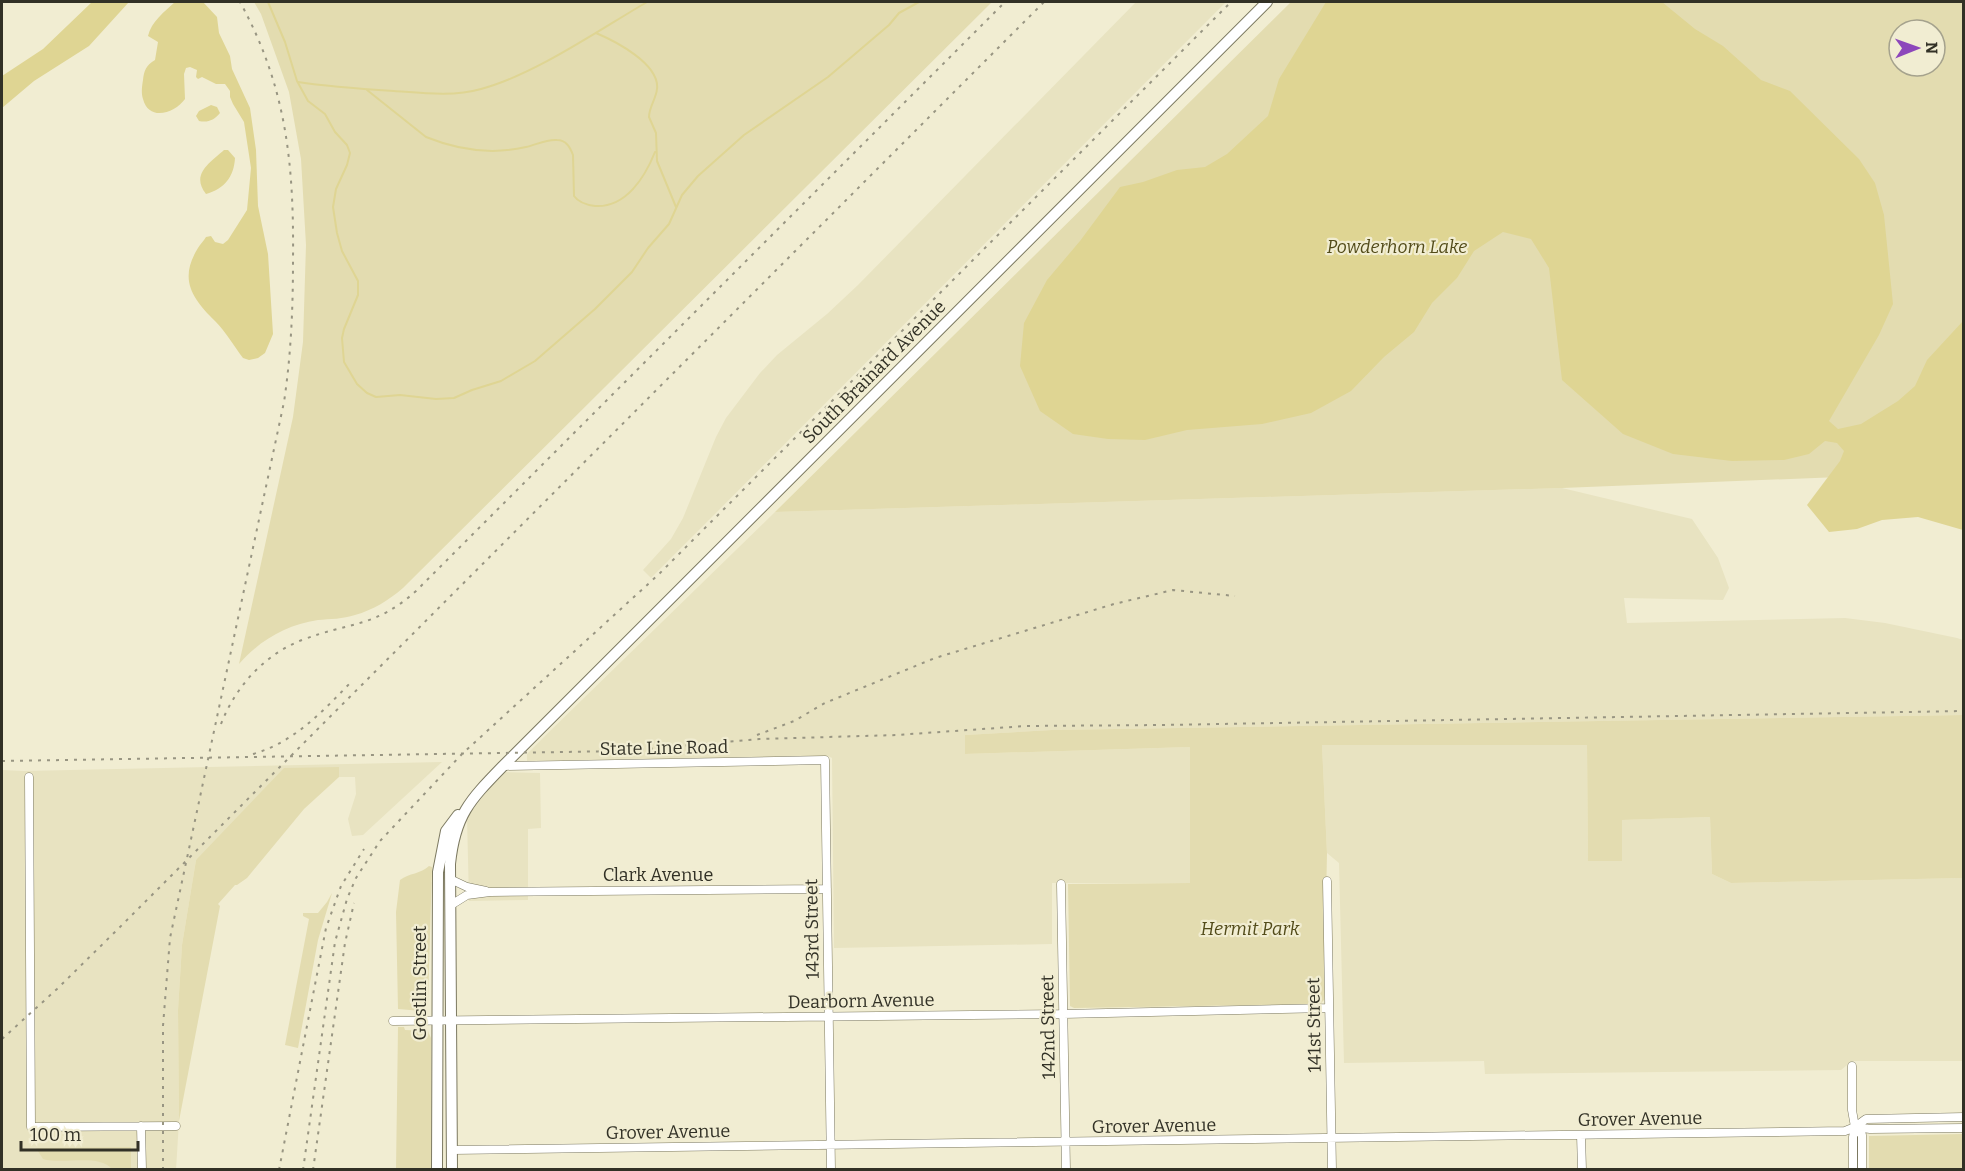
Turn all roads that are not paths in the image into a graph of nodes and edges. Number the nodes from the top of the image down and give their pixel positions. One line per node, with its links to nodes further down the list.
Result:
1 (1267, 2): 3 (main road, South Brainard Avenue)
2 (825, 760): 3 (street, State Line Road); 9 (street, 143rd Street)
3 (503, 766): 5 (main road, Gostlin Street)
4 (29, 777): 20 (street)
5 (467, 806): 6 (main road, Gostlin Street); 15 (main road, Gostlin Street)
6 (450, 879): 10 (street, Clark Avenue); 11 (main road, Gostlin Street)
7 (1327, 881): 12 (street, 141st Street)
8 (1061, 884): 13 (street, 142nd Street)
9 (827, 889): 10 (street, Clark Avenue); 14 (street, 143rd Street)
10 (490, 892): 11 (street, Clark Avenue)
11 (451, 905): 16 (main road, Gostlin Street)
12 (1329, 1008): 13 (street, Dearborn Avenue); 25 (street, 141st Street)
13 (1063, 1014): 14 (street, Dearborn Avenue); 26 (street, 142nd Street)
14 (829, 1016): 16 (street, Dearborn Avenue); 27 (street, 143rd Street)
15 (436, 1020): 16 (street, Dearborn Avenue); 17 (street, Dearborn Avenue); 30 (main road, Gostlin Street)
16 (452, 1020): 28 (main road, Gostlin Street)
17 (393, 1021)
18 (1852, 1066): 22 (street)
19 (1964, 1117): 22 (street, Grover Avenue)
20 (141, 1126): 21 (street); 29 (street)
21 (176, 1126)
22 (1855, 1127): 23 (street, Grover Avenue); 24 (street, Grover Avenue); 36 (street); 37 (street)
23 (1964, 1128)
24 (1581, 1135): 25 (street, Grover Avenue); 35 (street)
25 (1331, 1138): 26 (street, Grover Avenue); 34 (street, 141st Street)
26 (1065, 1142): 27 (street, Grover Avenue); 33 (street, 142nd Street)
27 (831, 1145): 28 (street, Grover Avenue); 32 (street, 143rd Street)
28 (452, 1150): 31 (main road, Gostlin Street)
29 (142, 1170)
30 (437, 1170)
31 (452, 1170)
32 (831, 1170)
33 (1066, 1170)
34 (1332, 1170)
35 (1581, 1170)
36 (1853, 1170)
37 (1862, 1170)

